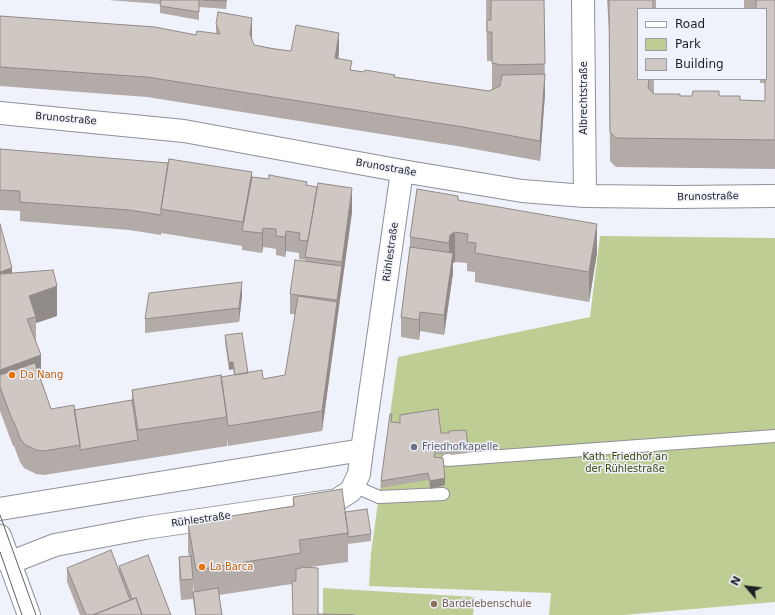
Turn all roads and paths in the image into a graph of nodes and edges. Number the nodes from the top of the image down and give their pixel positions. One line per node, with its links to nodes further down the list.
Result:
1 (584, 0): 4 (street, Albrechtstraße)
2 (0, 113): 3 (street, Brunostraße)
3 (402, 172): 4 (street, Brunostraße); 7 (street, Rühlestraße)
4 (585, 196): 5 (street, Brunostraße)
5 (775, 196)
6 (775, 436): 8 (lane)
7 (362, 450): 9 (street, Rühlestraße); 11 (street)
8 (447, 460)
9 (354, 486): 10 (lane); 13 (street, Rühlestraße)
10 (443, 494)
11 (0, 508)
12 (0, 536): 13 (street)
13 (9, 563): 14 (street)
14 (29, 615)

